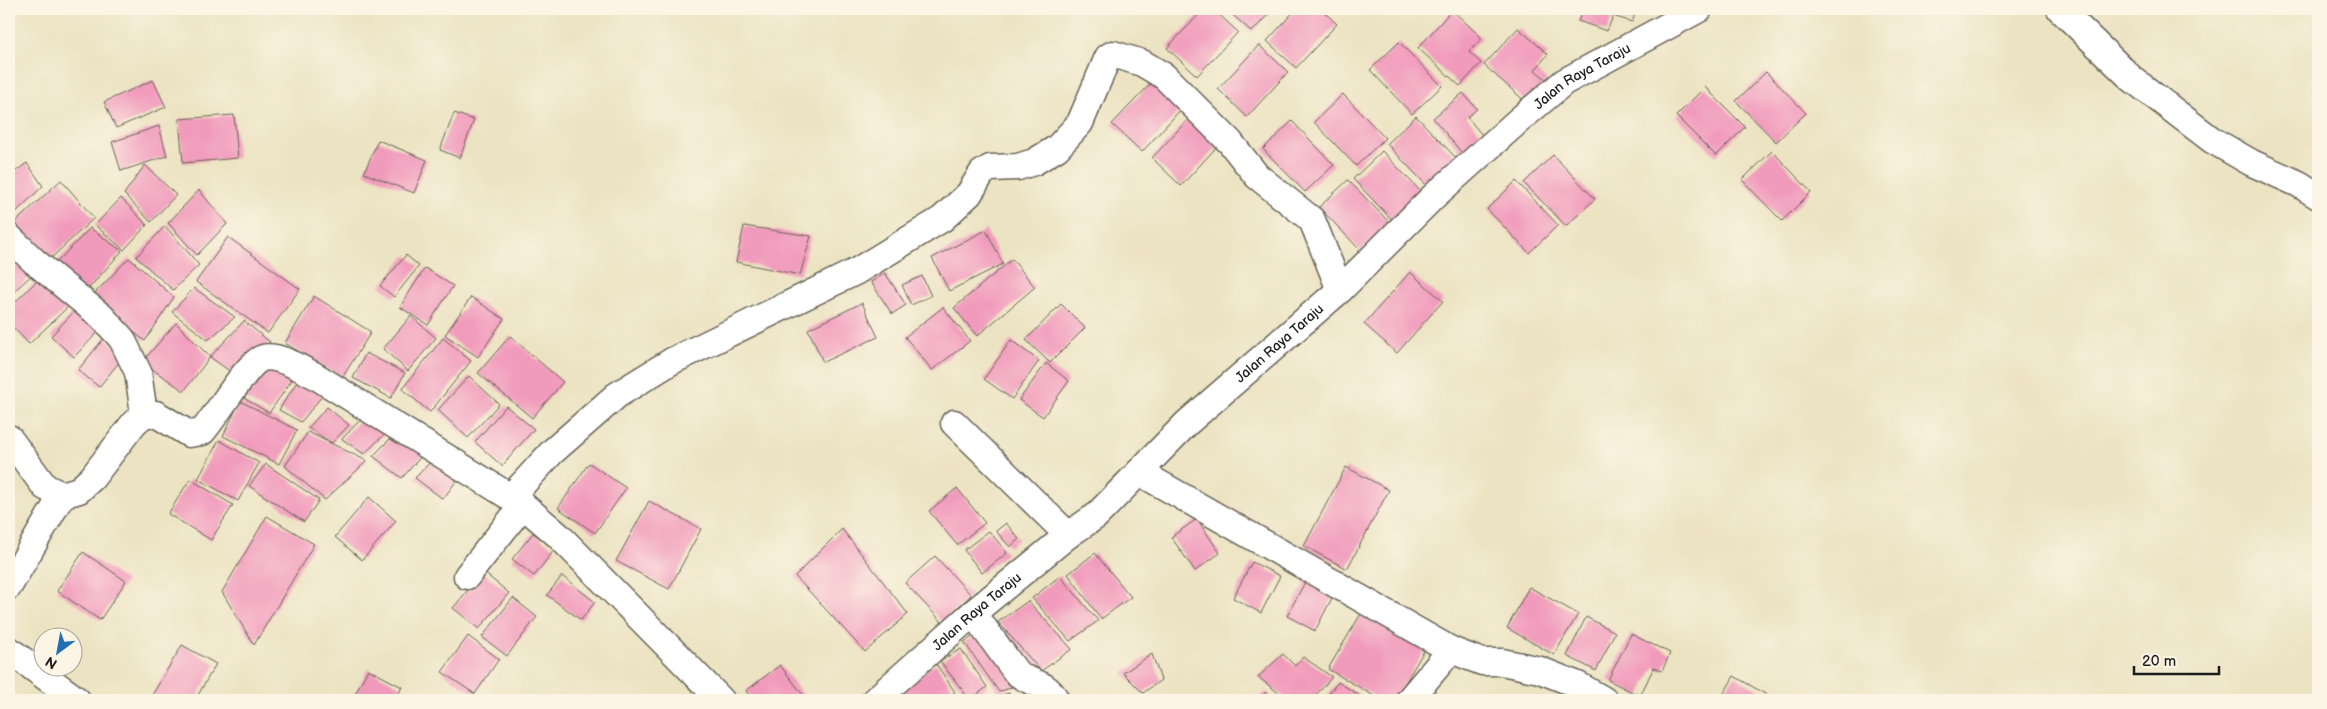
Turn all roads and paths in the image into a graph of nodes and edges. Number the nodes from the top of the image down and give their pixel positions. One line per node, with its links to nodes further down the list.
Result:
1 (1699, 9): 5 (street, Jalan Raya Taraju)
2 (2060, 9): 3 (street)
3 (2318, 196)
4 (9, 236): 6 (street)
5 (1340, 290): 9 (street, Jalan Raya Taraju); 11 (street)
6 (144, 414): 10 (street); 11 (street)
7 (954, 423): 12 (street)
8 (9, 438): 10 (street)
9 (1139, 472): 12 (street, Jalan Raya Taraju); 17 (street)
10 (62, 495): 14 (street)
11 (517, 501): 13 (street); 19 (street)
12 (1068, 535): 15 (street, Jalan Raya Taraju)
13 (467, 576)
14 (9, 586)
15 (973, 613): 20 (street, Jalan Raya Taraju); 21 (street)
16 (9, 650): 18 (street)
17 (1451, 650): 22 (street); 23 (street)
18 (77, 700)
19 (721, 700)
20 (875, 700)
21 (1056, 700)
22 (1409, 700)
23 (1604, 700)

